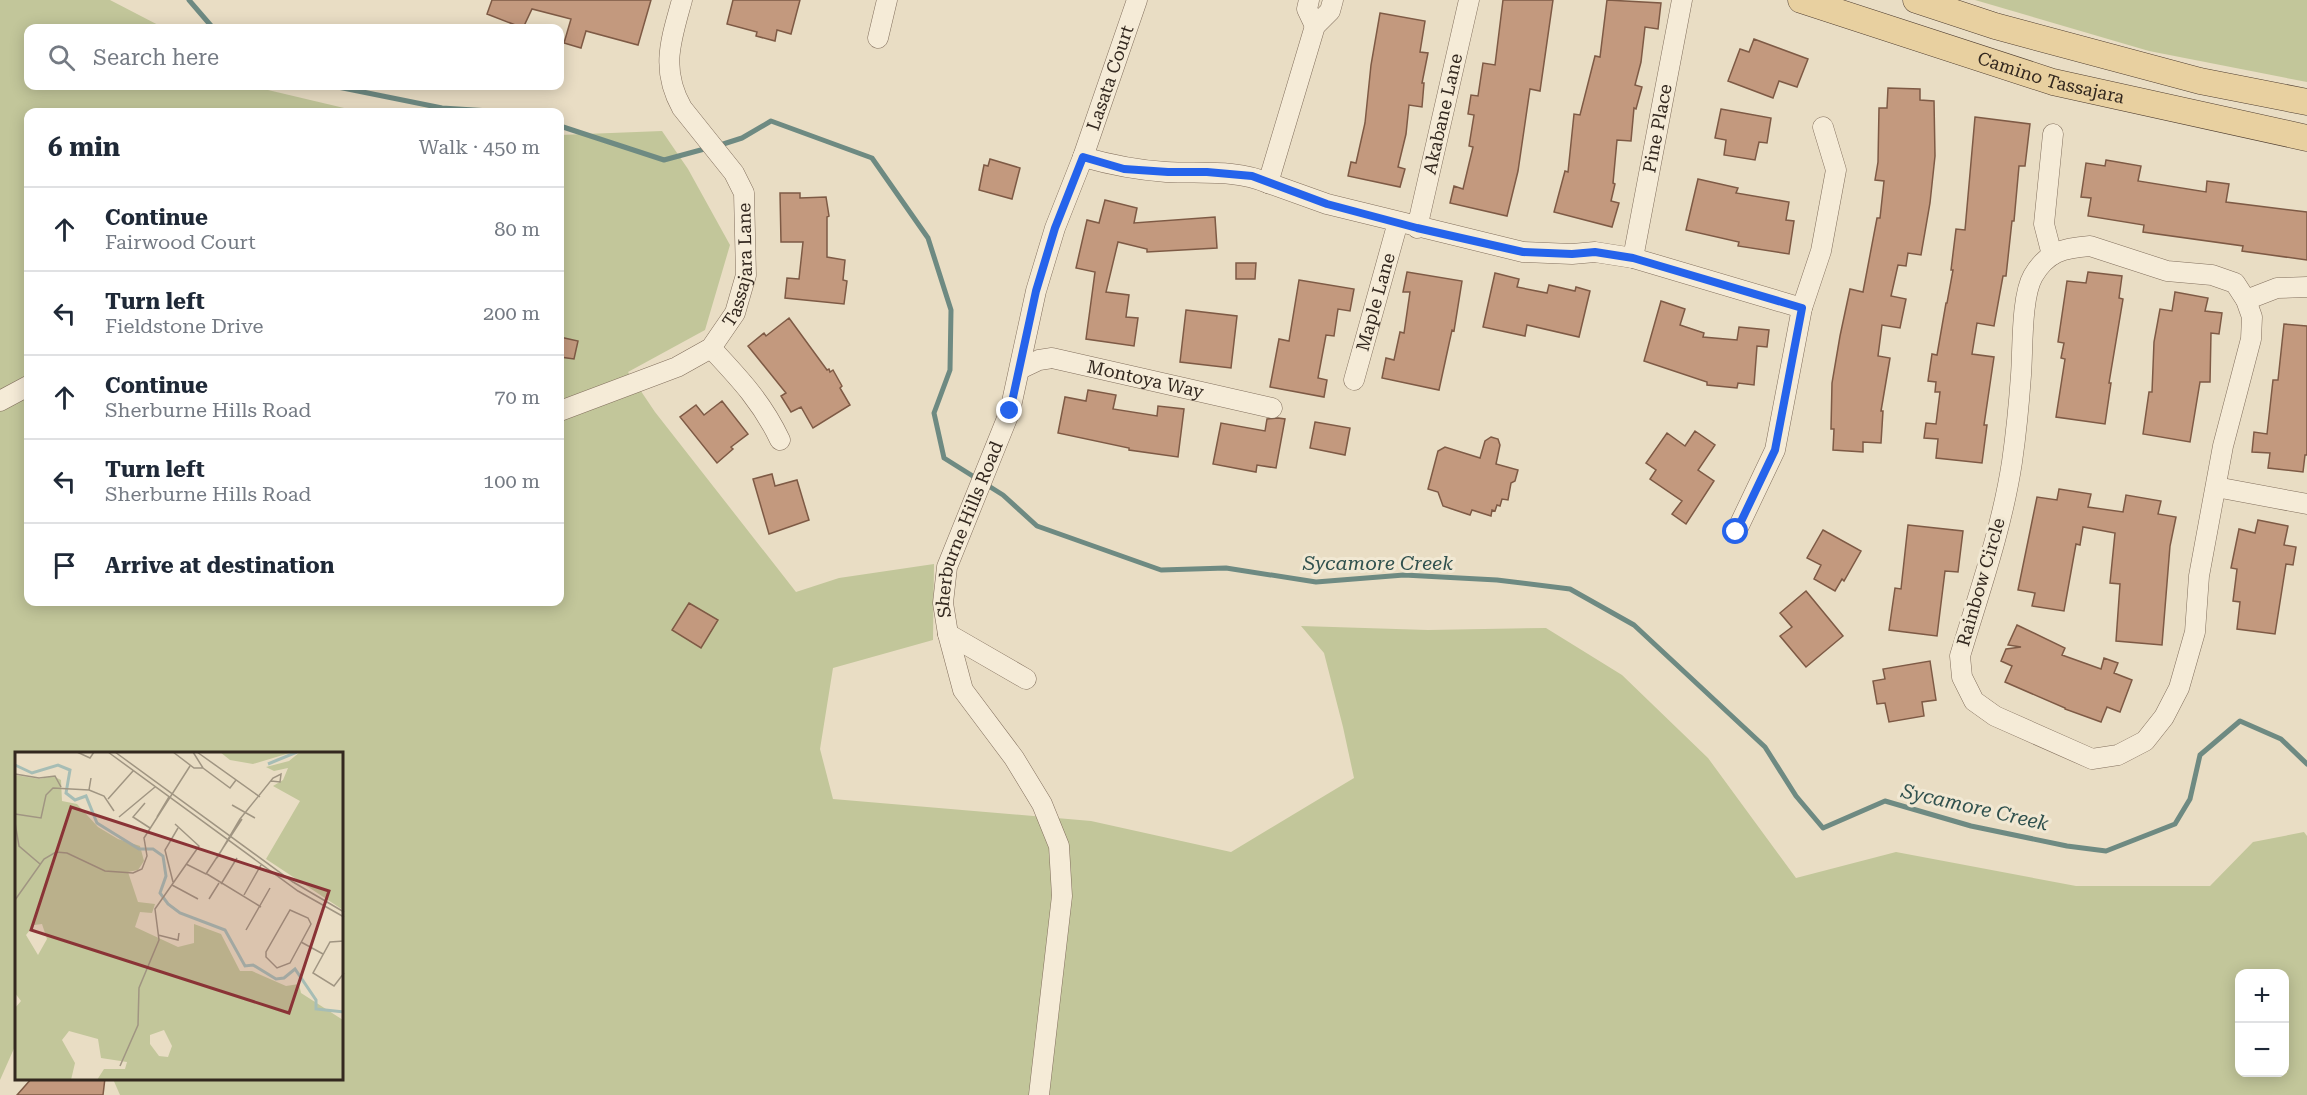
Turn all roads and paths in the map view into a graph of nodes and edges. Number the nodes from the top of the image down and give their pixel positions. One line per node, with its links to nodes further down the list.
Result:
1 (682, 0): 24 (street, Tassajara Lane)
2 (887, 0): 11 (street)
3 (1137, 0): 16 (street, Lasata Court)
4 (1309, 0): 10 (street)
5 (1333, 0): 10 (street)
6 (1469, 0): 18 (street, Akabane Lane)
7 (1682, 0): 20 (street, Pine Place)
8 (1801, 0): 15 (main road, Camino Tassajara)
9 (1916, 0): 12 (main road, Camino Tassajara)
10 (1315, 26): 17 (street)
11 (878, 38)
12 (2307, 102)
13 (1823, 127): 23 (street)
14 (2053, 134): 19 (street)
15 (2307, 138)
16 (1083, 157): 17 (street); 25 (street, Sherburne Hills Road)
17 (1268, 183): 18 (street)
18 (1408, 225): 20 (street); 26 (street, Maple Lane)
19 (2052, 255): 22 (street); 32 (street, Rainbow Circle)
20 (1633, 258): 23 (street)
21 (2307, 287): 22 (street)
22 (2246, 300): 32 (street, Rainbow Circle)
23 (1802, 308): 34 (street)
24 (711, 348): 30 (street, Tassajara Lane); 31 (street)
25 (1020, 369): 29 (street, Montoya Way); 35 (street, Sherburne Hills Road)
26 (1354, 380)
27 (24, 388): 28 (street)
28 (0, 400)
29 (1272, 408)
30 (564, 409)
31 (780, 440)
32 (2216, 486): 33 (street)
33 (2307, 504)
34 (1736, 532)
35 (948, 634): 36 (street); 37 (street, Sherburne Hills Road)
36 (1026, 679)
37 (1039, 1095)

